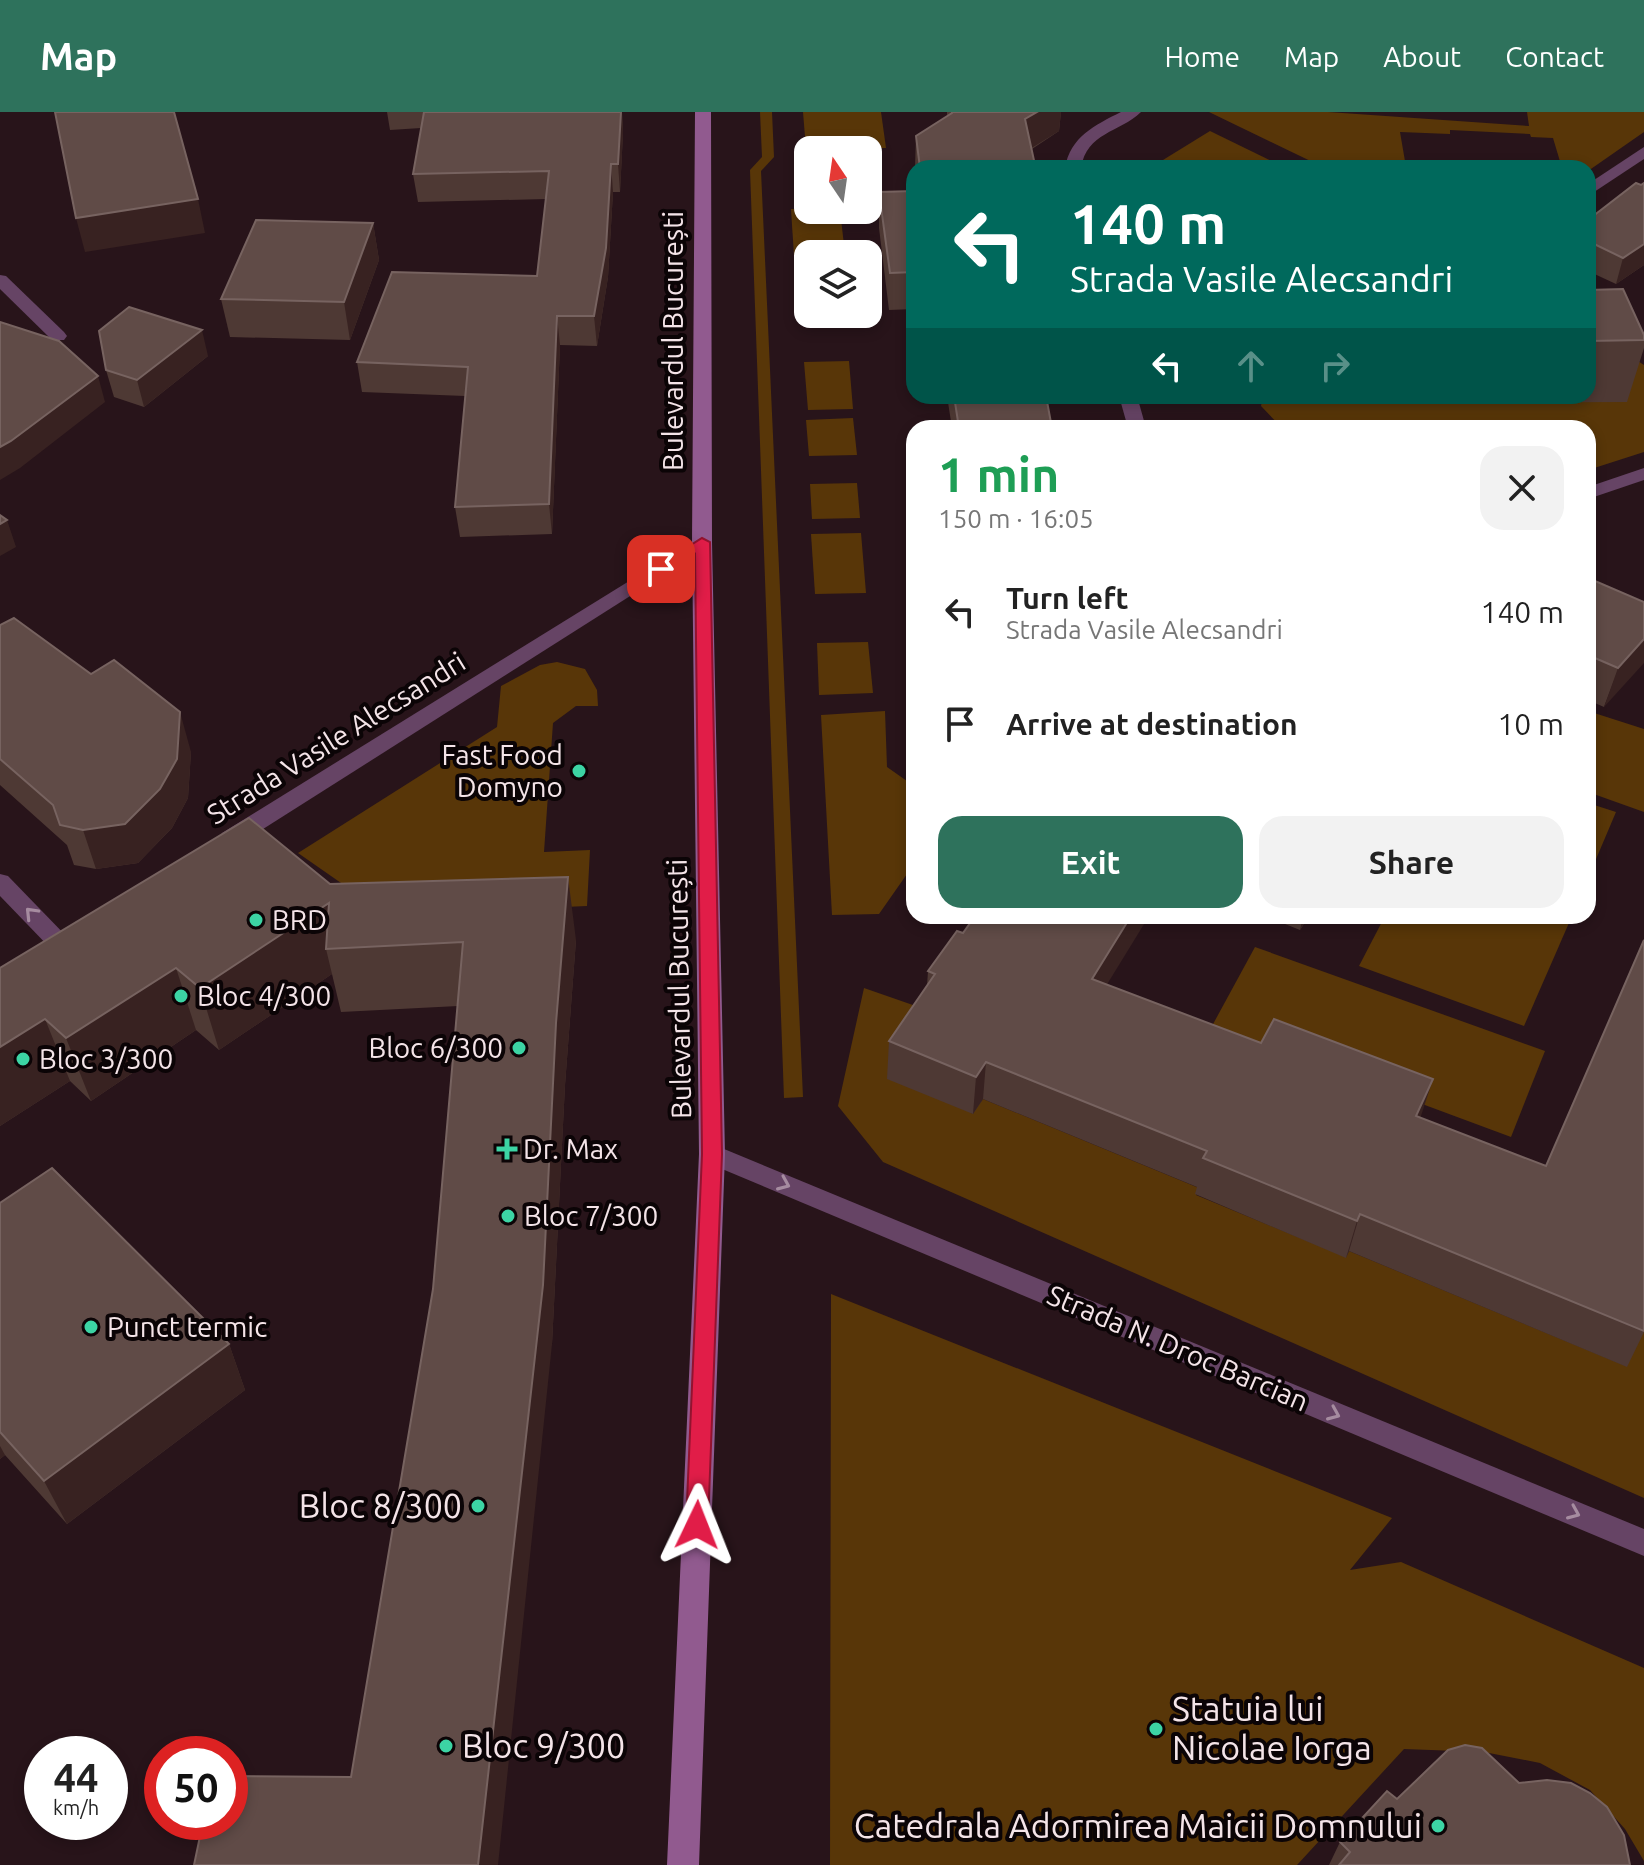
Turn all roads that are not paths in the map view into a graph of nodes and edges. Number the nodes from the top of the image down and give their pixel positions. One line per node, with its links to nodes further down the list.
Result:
1 (703, 112): 10 (main road, Bulevardul București)
2 (1133, 112): 4 (street)
3 (1644, 152): 5 (street)
4 (1075, 160)
5 (1596, 185)
6 (0, 280): 7 (street)
7 (58, 336)
8 (1644, 474): 9 (street)
9 (1596, 490)
10 (702, 542): 11 (street, Strada Vasile Alecsandri); 14 (main road, Bulevardul București)
11 (214, 849)
12 (0, 882): 13 (street, one-way to 12)
13 (37, 960)
14 (712, 1154): 15 (street, Strada N. Droc Barcian, one-way to 15); 16 (main road, Bulevardul București)
15 (1644, 1543)
16 (683, 1865)

